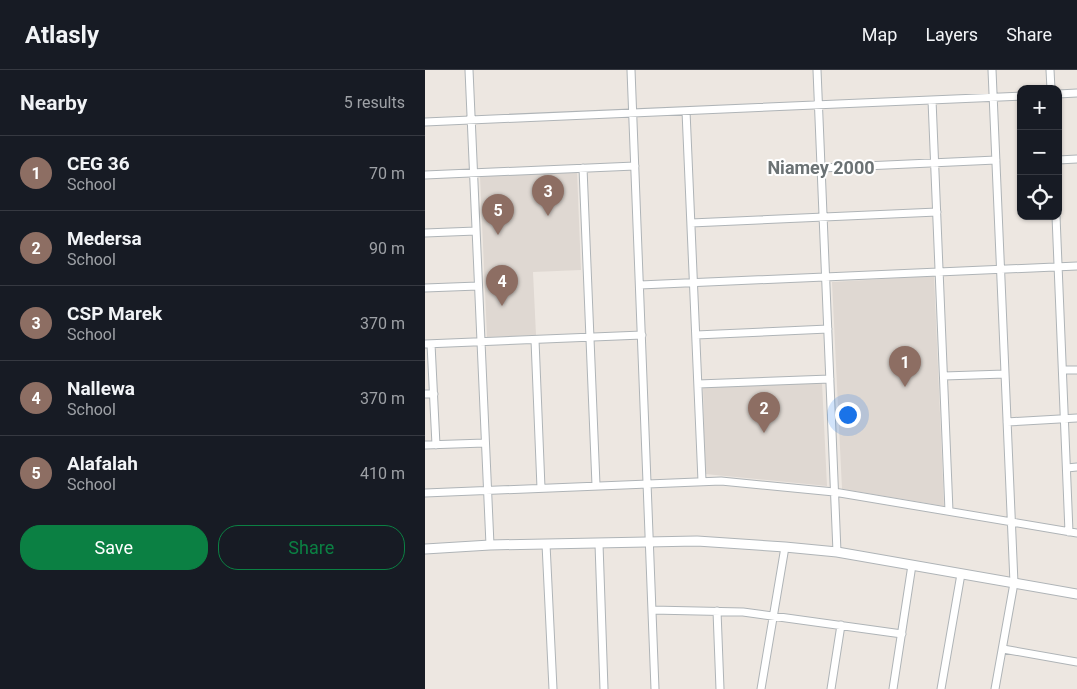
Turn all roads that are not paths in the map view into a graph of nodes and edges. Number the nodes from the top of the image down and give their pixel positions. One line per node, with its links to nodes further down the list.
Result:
1 (469, 70): 15 (street)
2 (631, 70): 14 (street)
3 (817, 70): 12 (street)
4 (992, 70): 10 (street)
5 (1050, 70): 6 (street)
6 (1051, 85)
7 (1062, 94): 8 (street)
8 (1077, 94)
9 (1017, 96): 10 (street)
10 (993, 97): 11 (street); 18 (street)
11 (932, 100): 12 (street); 20 (street)
12 (818, 105): 13 (street); 23 (street)
13 (686, 111): 14 (street); 29 (street)
14 (633, 113): 15 (street); 21 (street)
15 (471, 120): 16 (street); 24 (street)
16 (425, 122)
17 (1077, 159): 19 (street)
18 (996, 160): 20 (street); 34 (street)
19 (1062, 160)
20 (935, 163): 23 (street); 26 (street)
21 (635, 166): 22 (street); 38 (street)
22 (583, 168): 24 (street); 44 (street)
23 (821, 168): 27 (street)
24 (474, 173): 25 (street); 30 (street)
25 (425, 175)
26 (937, 212): 27 (street); 35 (street)
27 (823, 217): 29 (street); 36 (street)
28 (1056, 220): 33 (street)
29 (691, 222): 37 (street)
30 (476, 231): 31 (street); 39 (street)
31 (425, 233)
32 (1077, 266): 33 (street)
33 (1059, 267): 34 (street); 48 (street)
34 (1000, 269): 35 (street); 50 (street)
35 (939, 272): 36 (street); 51 (street)
36 (825, 277): 37 (street); 41 (street)
37 (693, 283): 38 (street); 43 (street)
38 (640, 285): 42 (street)
39 (479, 286): 40 (street); 46 (street)
40 (425, 288)
41 (827, 329): 43 (street); 52 (street)
42 (642, 335): 44 (street); 65 (street)
43 (695, 335): 53 (street)
44 (589, 337): 45 (street); 66 (street)
45 (535, 340): 46 (street); 67 (street)
46 (481, 342): 47 (street); 59 (street)
47 (428, 344): 55 (street)
48 (1063, 370): 49 (street); 56 (street)
49 (1077, 370)
50 (1005, 374): 51 (street); 58 (street)
51 (944, 376): 71 (street)
52 (830, 379): 53 (street); 69 (street)
53 (698, 384): 64 (street)
54 (425, 394): 55 (street)
55 (433, 394): 61 (street)
56 (1065, 418): 57 (street); 58 (street); 63 (street)
57 (1077, 418)
58 (1007, 422): 72 (street)
59 (485, 442): 61 (street); 68 (street)
60 (425, 445): 61 (street)
61 (436, 445)
62 (1077, 467): 63 (street)
63 (1067, 468): 73 (street)
64 (702, 481): 65 (street); 69 (street)
65 (648, 483): 66 (street); 76 (street)
66 (596, 485): 67 (street)
67 (541, 488): 68 (street)
68 (487, 490): 70 (street); 77 (street)
69 (834, 492): 71 (street); 80 (street)
70 (425, 493)
71 (949, 512): 72 (street)
72 (1011, 522): 73 (street); 83 (street)
73 (1073, 533)
74 (546, 544): 75 (street); 77 (street); 92 (street)
75 (599, 544): 76 (street); 93 (street)
76 (651, 544): 78 (street); 85 (street)
77 (490, 545): 79 (street)
78 (785, 547): 80 (street); 87 (street)
79 (425, 548)
80 (837, 552): 81 (street)
81 (912, 565): 82 (street); 89 (street)
82 (961, 574): 83 (street); 99 (street)
83 (1014, 583): 84 (street); 90 (street)
84 (1077, 594)
85 (652, 610): 86 (street); 94 (street)
86 (717, 611): 87 (street); 95 (street)
87 (773, 616): 88 (street); 96 (street)
88 (841, 625): 89 (street); 97 (street)
89 (902, 634): 98 (street)
90 (1003, 649): 91 (street); 100 (street)
91 (1077, 662)
92 (553, 689)
93 (604, 689)
94 (655, 689)
95 (720, 689)
96 (761, 689)
97 (831, 689)
98 (893, 689)
99 (941, 689)
100 (995, 689)

